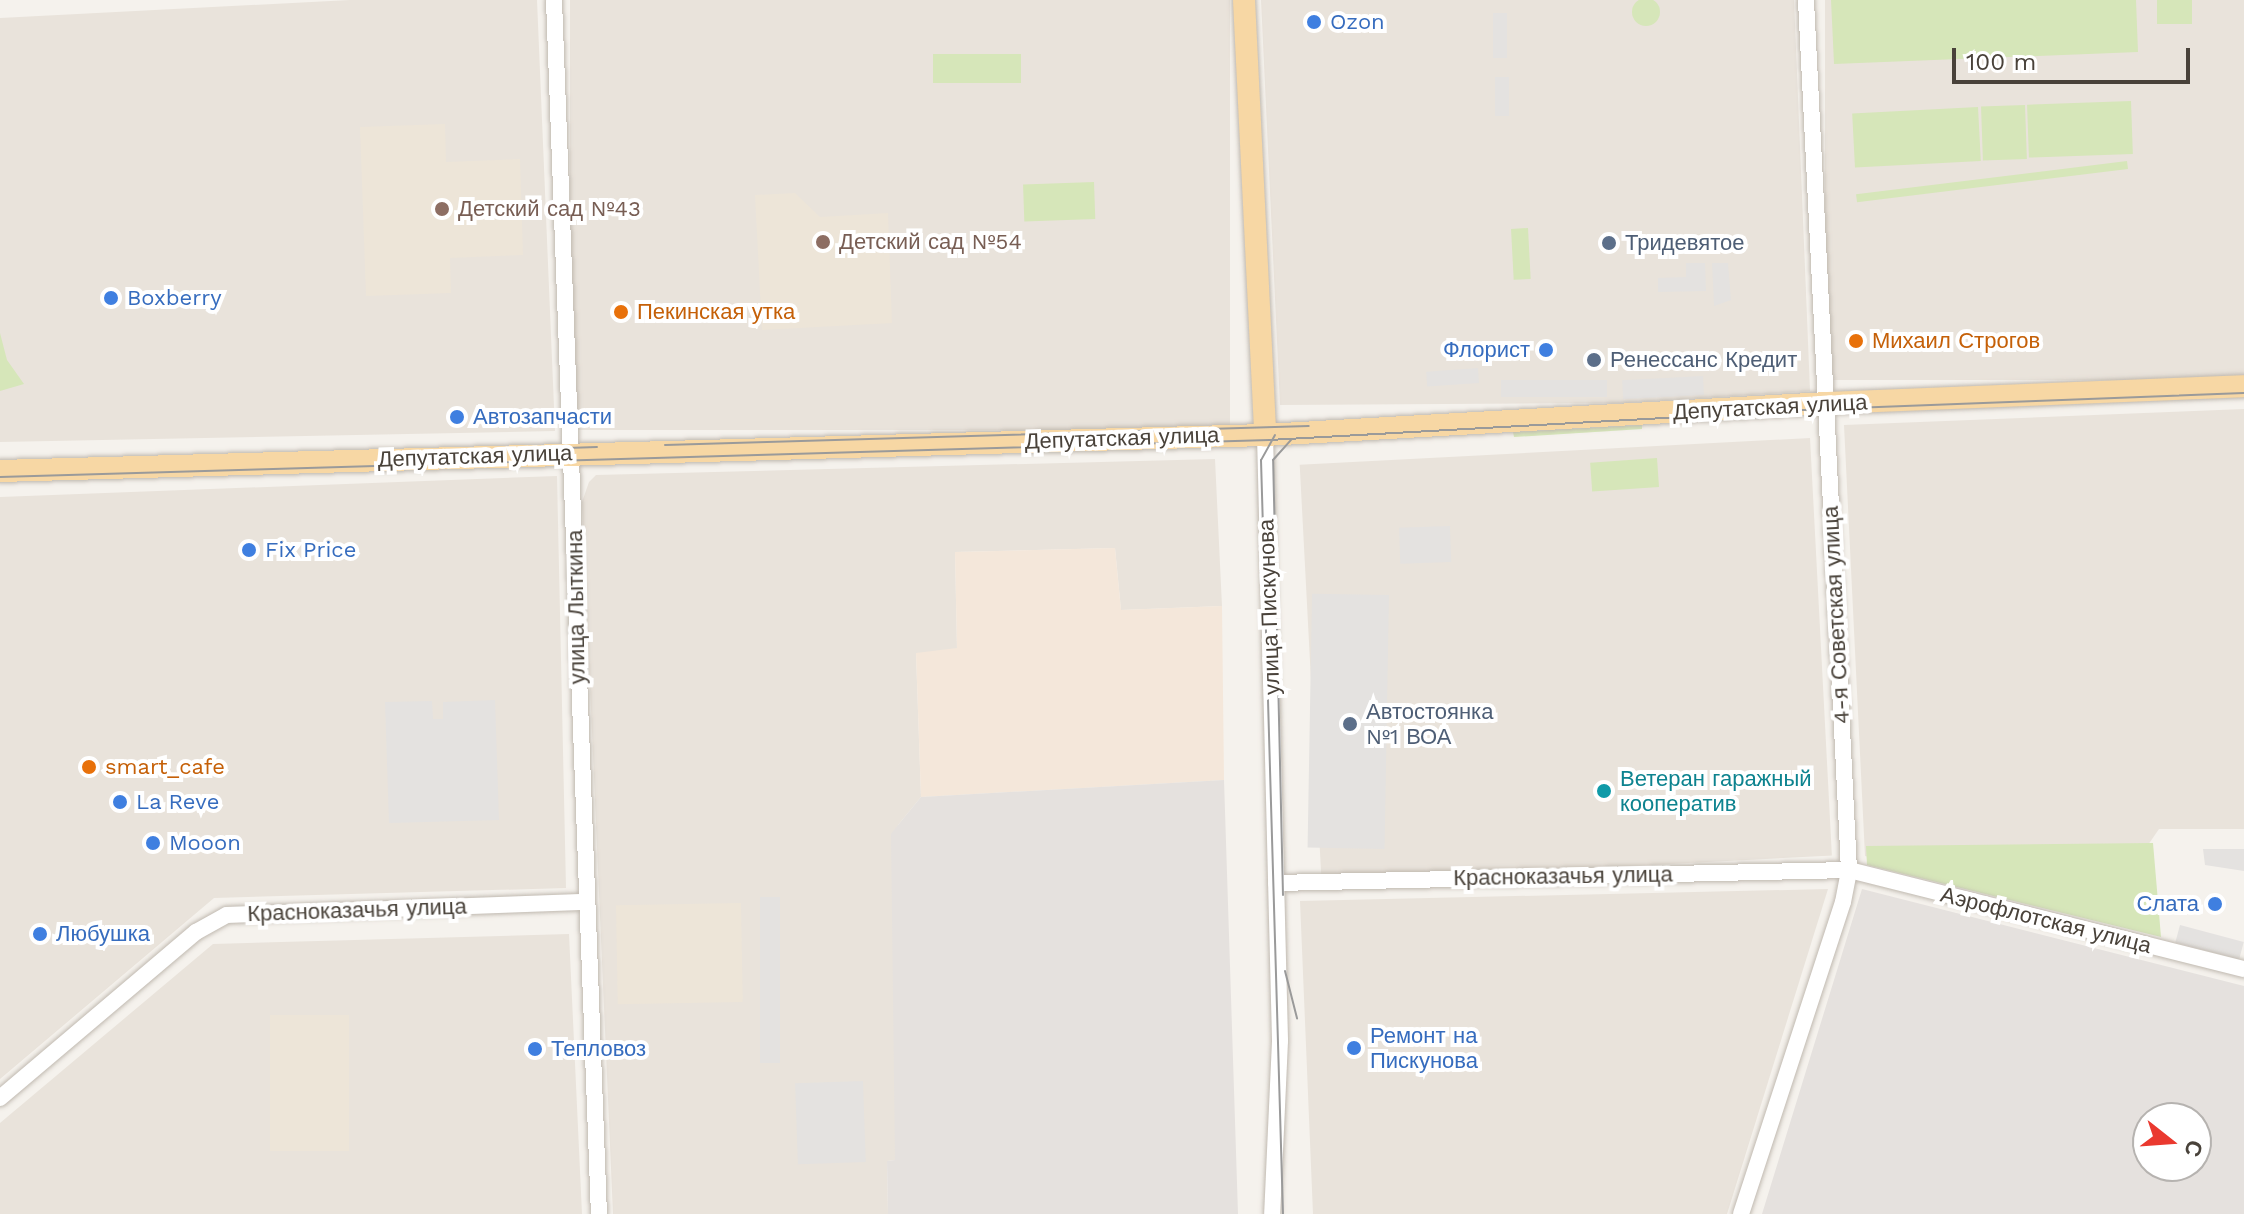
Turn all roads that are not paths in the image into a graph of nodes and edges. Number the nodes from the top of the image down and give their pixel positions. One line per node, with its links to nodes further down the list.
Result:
1 (554, 0): 7 (street, улица Лыткина)
2 (1244, 0): 6 (main road, улица Пискунова)
3 (1806, 0): 5 (street, 4-я Советская улица)
4 (2244, 386): 5 (main road, Депутатская улица)
5 (1826, 403): 6 (main road, Депутатская улица); 9 (street, 4-я Советская улица)
6 (1265, 435): 7 (main road, Депутатская улица); 10 (street, улица Пискунова)
7 (573, 453): 8 (main road, Депутатская улица); 11 (street, улица Лыткина)
8 (0, 471)
9 (1849, 870): 10 (street, Красноказачья улица); 12 (street, Аэрофлотская улица); 16 (street, 4-я Советская улица)
10 (1276, 883): 15 (street, улица Пискунова)
11 (586, 902): 13 (street, Красноказачья улица); 14 (street, улица Лыткина)
12 (2244, 969)
13 (0, 1098)
14 (599, 1214)
15 (1272, 1214)
16 (1741, 1214)

